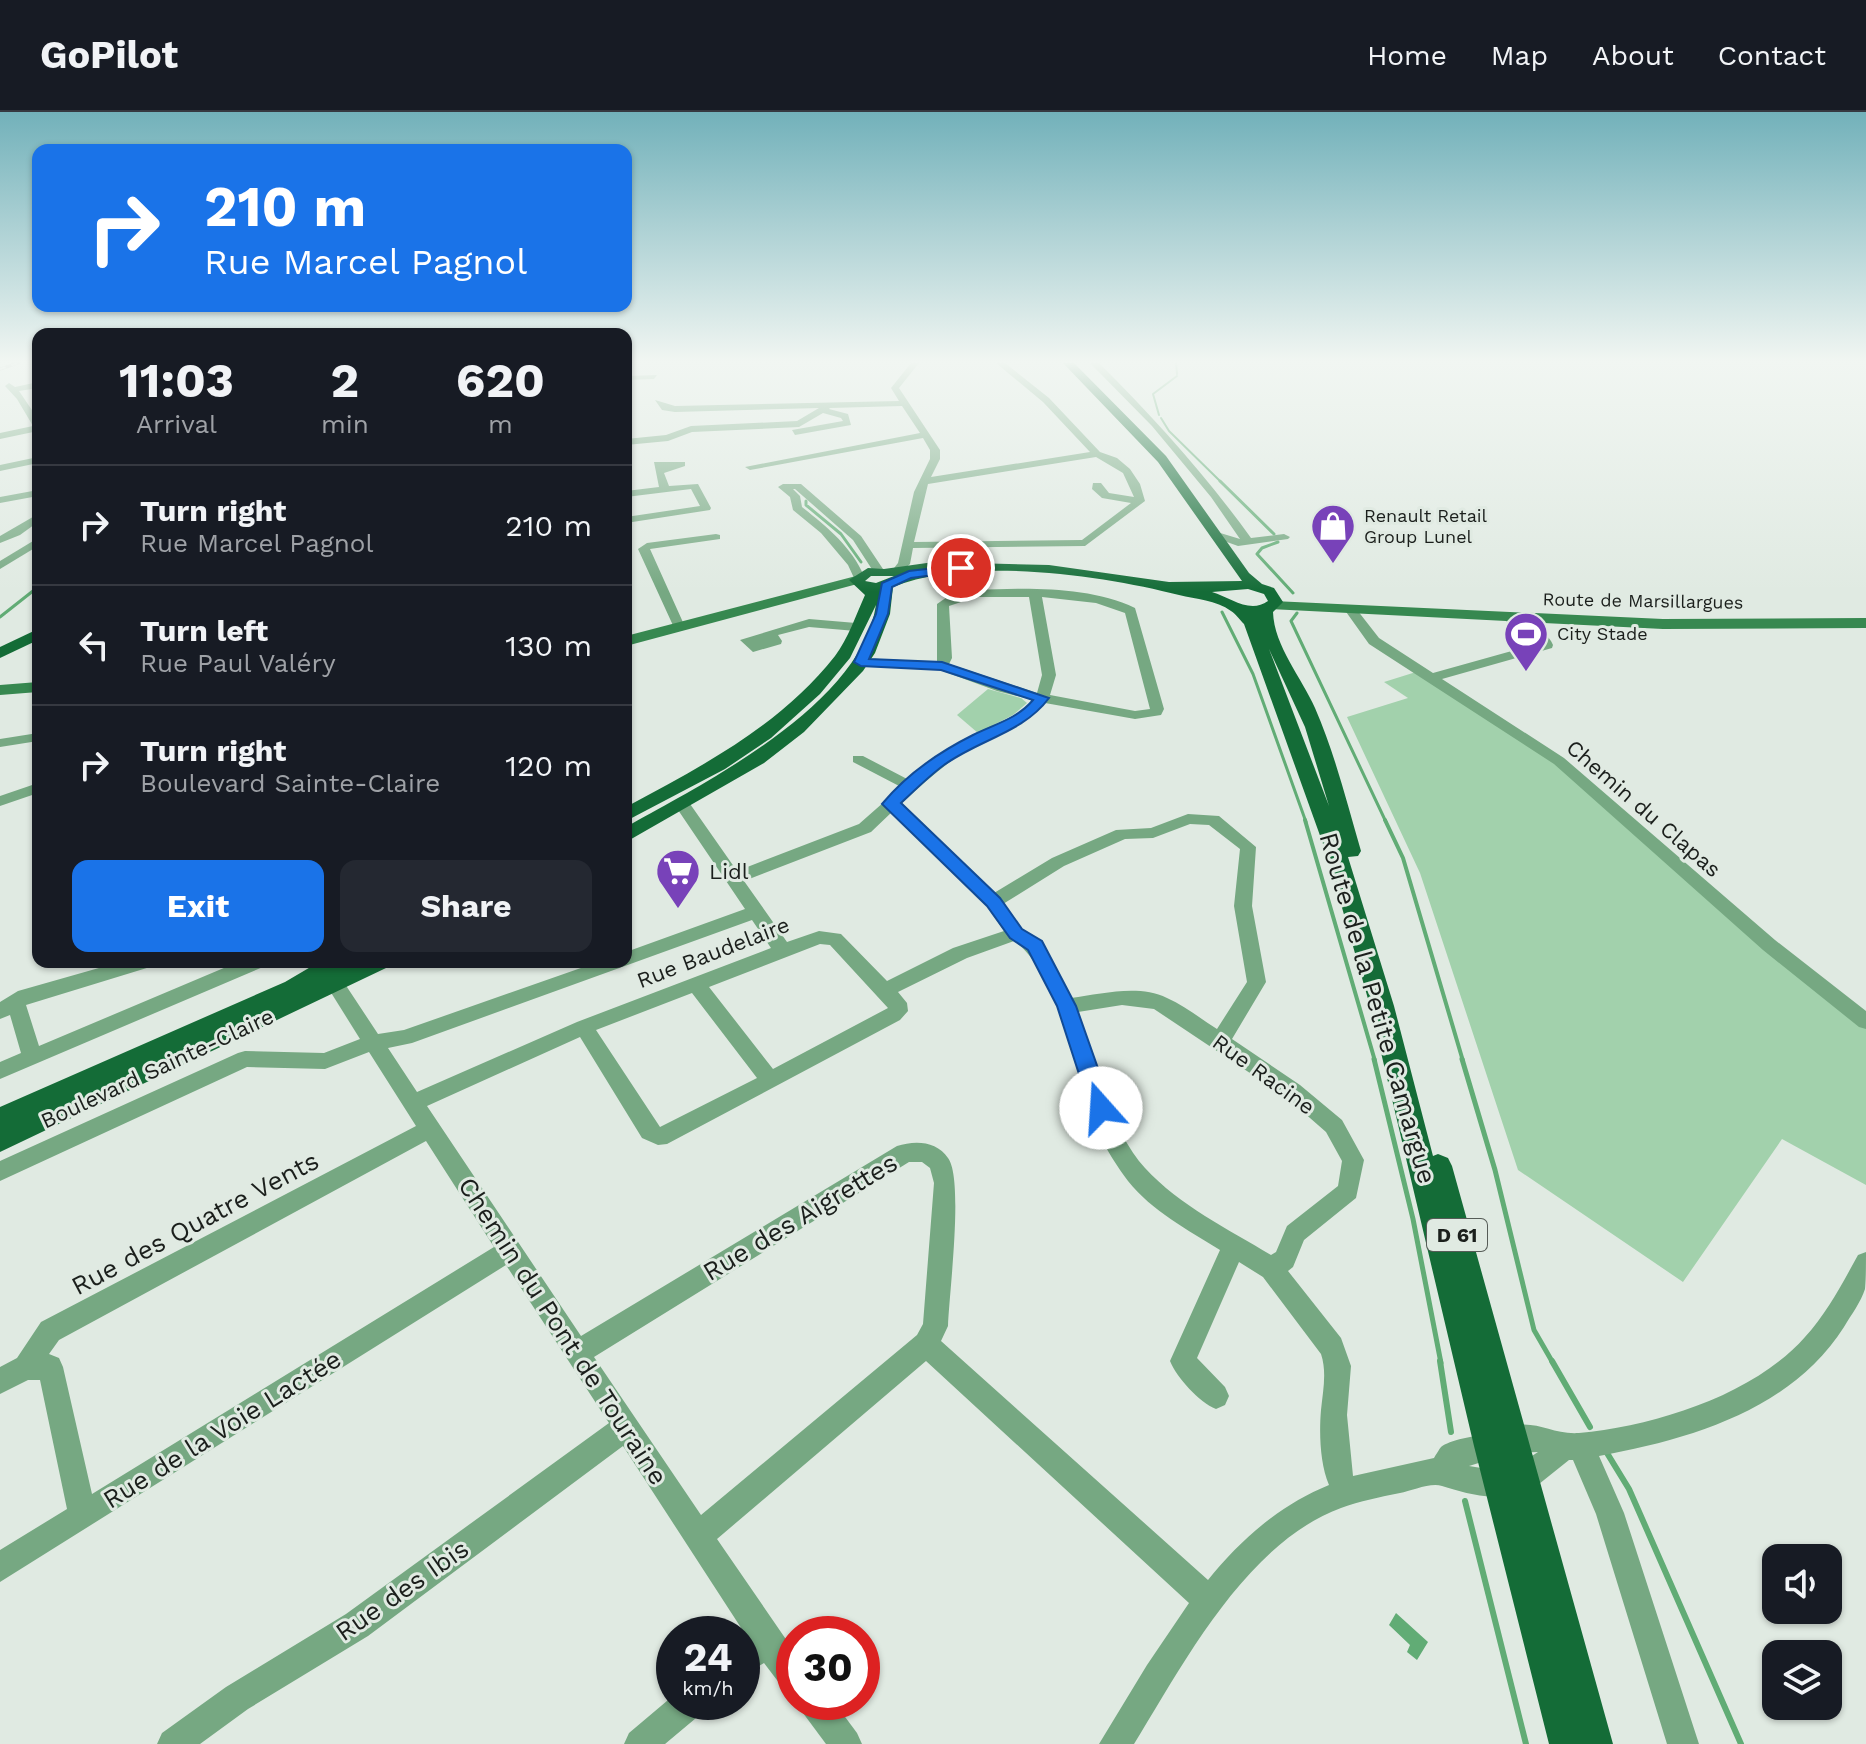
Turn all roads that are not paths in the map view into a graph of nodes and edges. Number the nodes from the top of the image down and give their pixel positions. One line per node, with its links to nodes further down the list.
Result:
1 (903, 439): 10 (street)
2 (928, 439): 12 (street)
3 (1083, 439): 7 (street)
4 (1136, 439): 35 (main road, D 61)
5 (1141, 439): 28 (main road, D 61)
6 (1168, 439): 28 (street)
7 (1097, 454): 12 (street); 18 (street)
8 (32, 461): 11 (street)
9 (696, 466): 14 (street)
10 (750, 467)
11 (0, 468)
12 (925, 481): 27 (street)
13 (1097, 485): 18 (street)
14 (665, 489): 15 (street); 19 (street)
15 (632, 493)
16 (32, 494): 17 (street)
17 (0, 500)
18 (1140, 501): 27 (street)
19 (658, 516): 20 (street); 25 (street)
20 (632, 519)
21 (32, 522): 24 (street)
22 (716, 537): 25 (street)
23 (1284, 537): 28 (street)
24 (0, 540)
25 (664, 543): 40 (street)
26 (32, 545): 29 (street)
27 (910, 545): 32 (street)
28 (1238, 545): 35 (main road, D 61)
29 (0, 566)
30 (967, 567): 31 (main road); 32 (main road); 32 (main road)
31 (1008, 567): 32 (main road); 35 (main road)
32 (893, 577): 33 (main road); 33 (street); 45 (main road)
33 (857, 583): 39 (main road); 40 (main road)
34 (1035, 594): 46 (street); 50 (street); 50 (street)
35 (1247, 597): 36 (main road, Route de Marsillargues); 98 (main road, Route de la Petite Camargue / D 61)
36 (1350, 609): 37 (main road, Route de Marsillargues); 47 (street, Chemin du Clapas)
37 (1510, 618): 38 (main road, Route de Marsillargues); 47 (street)
38 (1866, 623)
39 (856, 627): 41 (street); 59 (main road)
40 (680, 629): 43 (main road)
41 (769, 634)
42 (32, 638): 44 (main road)
43 (632, 640)
44 (4, 654)
45 (861, 662): 46 (street); 57 (main road)
46 (942, 666): 50 (street)
47 (1431, 678): 76 (street, Chemin du Clapas)
48 (32, 687): 49 (main road)
49 (0, 690)
50 (1042, 698): 54 (street)
51 (32, 738): 52 (street)
52 (0, 743)
53 (858, 759): 54 (street)
54 (909, 785): 58 (street)
55 (32, 790): 56 (street)
56 (0, 801)
57 (682, 804): 60 (main road); 61 (street)
58 (890, 804): 61 (street); 62 (street)
59 (632, 812)
60 (632, 833)
61 (733, 879): 63 (street)
62 (993, 902): 64 (street); 78 (street)
63 (756, 912): 65 (street); 66 (street)
64 (1016, 934): 73 (street); 74 (street)
65 (783, 951): 72 (street, Rue Baudelaire); 73 (street, Rue Baudelaire)
66 (632, 957)
67 (122, 968): 75 (street)
68 (242, 968): 80 (street)
69 (352, 968): 71 (main road, Boulevard Sainte-Claire)
70 (587, 968): 79 (street)
71 (327, 974): 79 (street, Chemin du Pont de Touraine); 84 (main road, Boulevard Sainte-Claire); 86 (main road, Boulevard Sainte-Claire)
72 (696, 984): 77 (street, Rue Baudelaire); 82 (street)
73 (885, 990): 82 (street)
74 (1066, 1006): 78 (street, Rue Racine); 88 (street)
75 (8, 1007): 80 (street)
76 (1866, 1022)
77 (584, 1027): 82 (street); 83 (street, Rue Baudelaire)
78 (1220, 1041): 91 (street, Rue Racine)
79 (373, 1042): 83 (street, Chemin du Pont de Touraine); 87 (street)
80 (32, 1057): 81 (street)
81 (0, 1071)
82 (770, 1080)
83 (413, 1103): 85 (street, Chemin du Pont de Touraine)
84 (0, 1119)
85 (430, 1129): 89 (street, Chemin du Pont de Touraine); 94 (street, Rue des Quatre Vents)
86 (0, 1141)
87 (0, 1171)
88 (1234, 1246): 91 (street); 96 (street)
89 (510, 1250): 93 (street, Chemin du Pont de Touraine); 103 (street, Rue de la Voie Lactée)
90 (1866, 1263): 99 (street)
91 (1272, 1269): 102 (street)
92 (926, 1344): 93 (street, Rue des Aigrettes); 104 (street); 106 (street)
93 (577, 1353): 97 (street, Chemin du Pont de Touraine)
94 (26, 1367): 95 (street, Rue des Quatre Vents); 103 (street, Rue de la Voie Lactée)
95 (0, 1381)
96 (1216, 1396)
97 (626, 1427): 104 (street, Chemin du Pont de Touraine); 112 (street, Rue des Ibis)
98 (1501, 1442): 99 (street); 100 (street); 101 (main road, Route de la Petite Camargue / D 61)
99 (1571, 1447): 101 (street); 118 (street)
100 (1442, 1470): 101 (street); 102 (street)
101 (1513, 1480): 116 (main road, Route de la Petite Camargue / D 61); 117 (main road, Route de la Petite Camargue / D 61)
102 (1346, 1493): 106 (street)
103 (83, 1515): 105 (street)
104 (698, 1536): 107 (street, Chemin du Pont de Touraine)
105 (0, 1567)
106 (1210, 1602): 115 (street)
107 (767, 1641): 108 (street); 109 (street, Chemin du Pont de Touraine)
108 (760, 1647)
109 (776, 1653)
110 (669, 1720): 113 (street)
111 (828, 1720): 114 (street)
112 (173, 1744)
113 (640, 1744)
114 (846, 1744)
115 (1115, 1744)
116 (1569, 1744)
117 (1593, 1744)
118 (1683, 1744)

